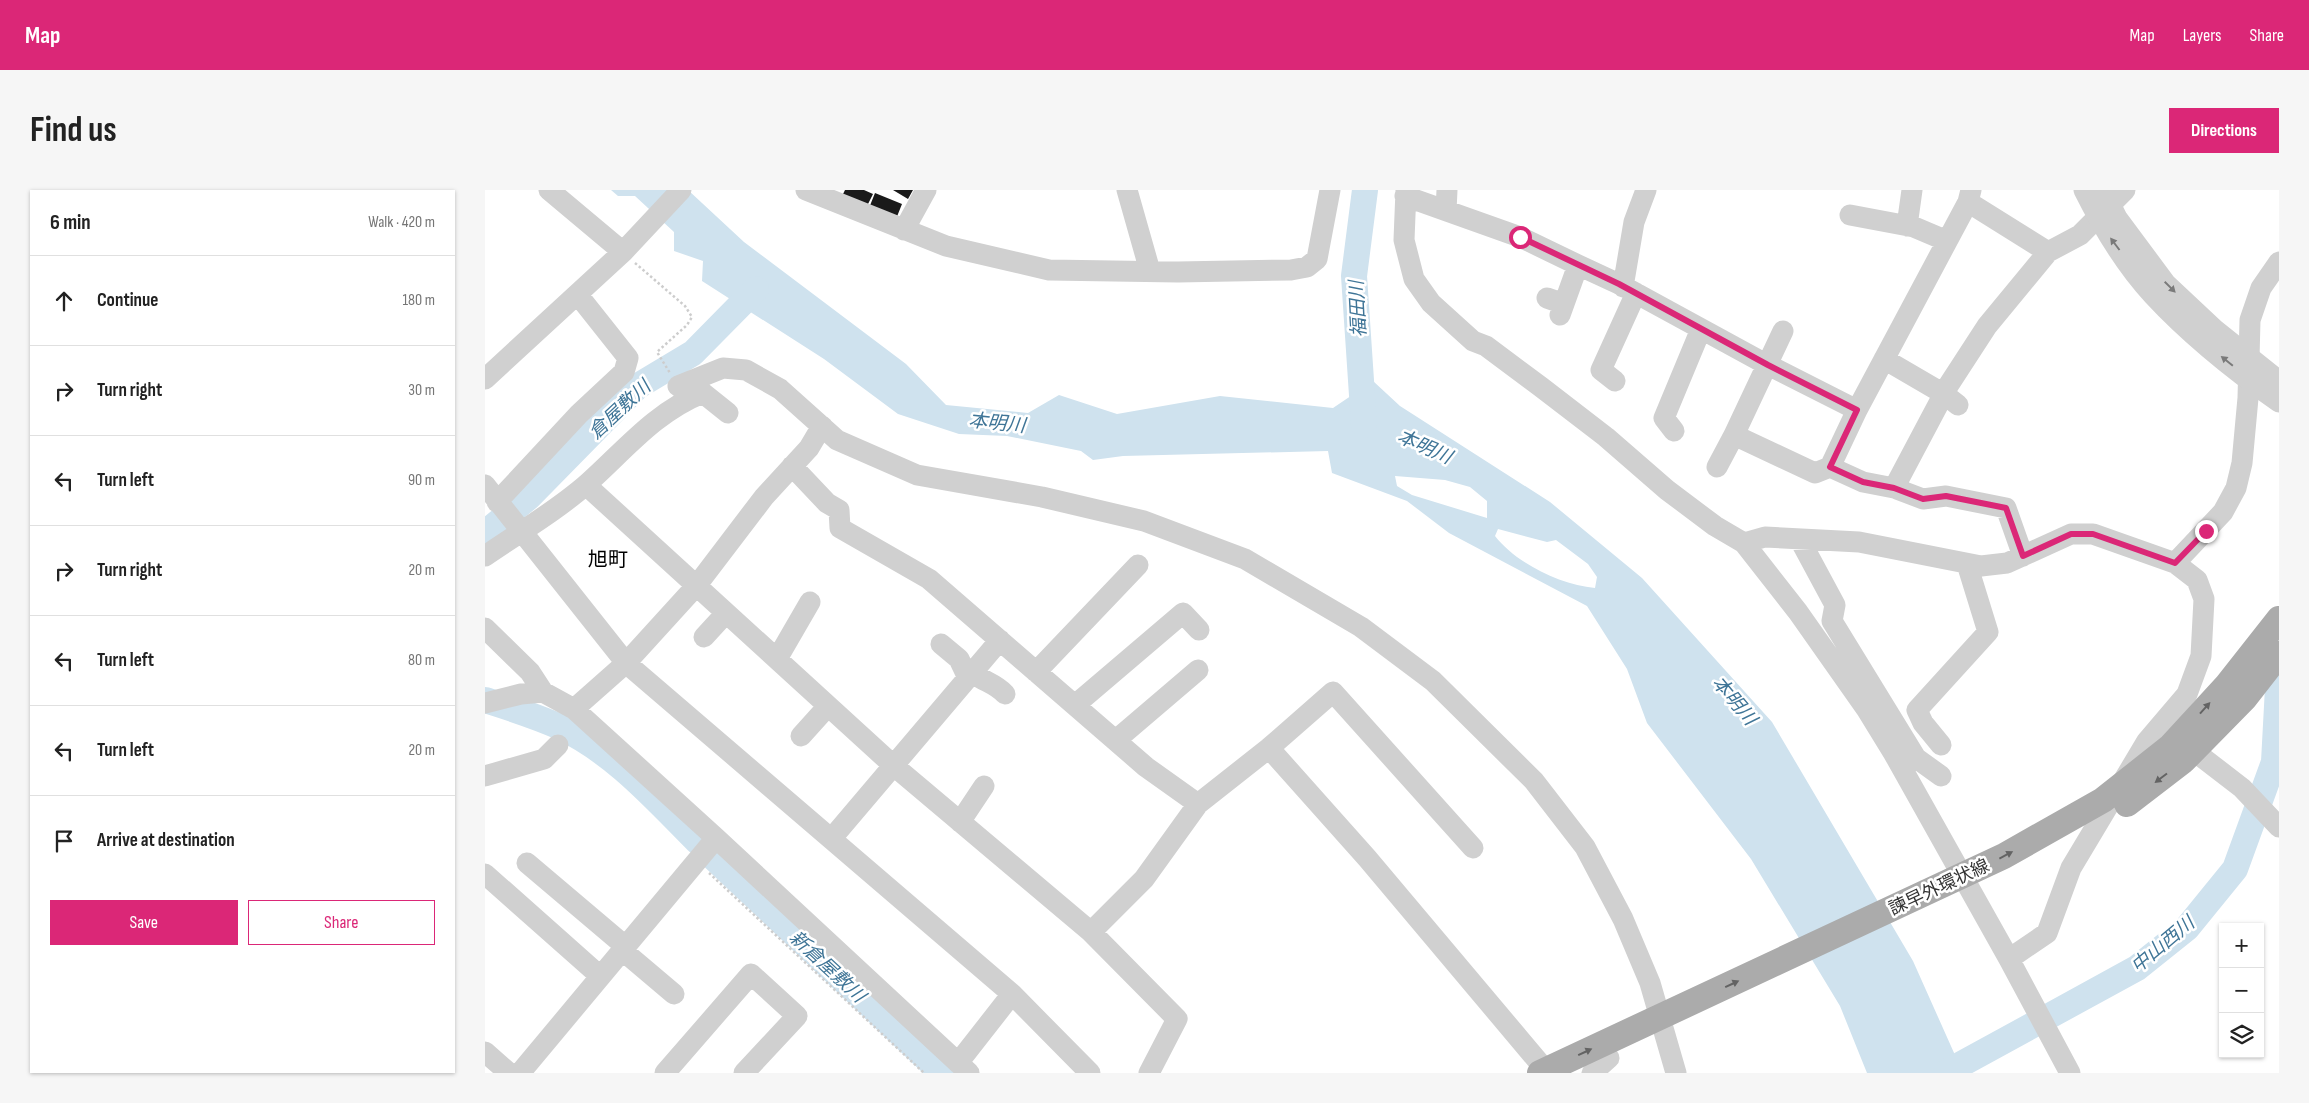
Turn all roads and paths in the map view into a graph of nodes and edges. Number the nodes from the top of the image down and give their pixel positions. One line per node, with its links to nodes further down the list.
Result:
1 (549, 190): 19 (street)
2 (681, 190): 19 (street)
3 (806, 190): 17 (street)
4 (926, 190): 17 (street)
5 (1127, 190): 23 (street)
6 (1330, 190): 23 (street)
7 (1646, 190): 24 (street)
8 (1912, 190): 16 (street)
9 (2084, 190): 38 (street, one-way to 9, bridge)
10 (2103, 190): 28 (street, one-way to 28, bridge)
11 (2125, 190): 20 (street)
12 (1405, 193): 14 (street); 52 (street)
13 (1969, 196): 18 (street); 20 (street)
14 (1447, 200): 22 (street)
15 (1850, 215): 16 (street)
16 (1907, 226): 18 (street)
17 (904, 230): 23 (street)
18 (1947, 241): 30 (street)
19 (630, 245): 25 (street); 36 (path)
20 (2049, 252): 37 (street)
21 (2279, 262): 57 (street)
22 (1578, 265): 24 (street); 26 (street)
23 (1150, 271)
24 (1630, 290): 27 (street); 35 (street)
25 (578, 294): 33 (street); 49 (street)
26 (1557, 306)
27 (1701, 329): 31 (street); 42 (street)
28 (2214, 329): 32 (street, bridge); 34 (street, bridge)
29 (1783, 331): 31 (street)
30 (1884, 359): 37 (street); 39 (street)
31 (1768, 365): 39 (street); 43 (street)
32 (2279, 370)
33 (485, 379)
34 (2279, 380)
35 (1615, 381)
36 (678, 386): 41 (street)
37 (1951, 399): 48 (street)
38 (2279, 402)
39 (1857, 410): 46 (street)
40 (728, 414): 47 (street)
41 (822, 426): 44 (street); 117 (street)
42 (1674, 431)
43 (1734, 435): 45 (street); 46 (street)
44 (793, 466): 58 (street); 65 (street)
45 (1717, 467)
46 (1830, 467): 48 (street)
47 (586, 485): 50 (street); 58 (street)
48 (1894, 488): 54 (street)
49 (495, 499): 50 (street)
50 (518, 529): 53 (street); 69 (street)
51 (1800, 540): 52 (street); 55 (street); 55 (street)
52 (1744, 543): 98 (street)
53 (485, 556)
54 (2023, 556): 55 (street); 57 (street)
55 (1967, 564)
56 (1138, 565): 71 (street)
57 (2185, 571): 79 (street)
58 (697, 585): 60 (street); 69 (street)
59 (810, 602): 68 (street)
60 (726, 612): 64 (street); 68 (street)
61 (2279, 619): 113 (main road, 諫早外環状線, one-way to 61, bridge)
62 (485, 628): 73 (street)
63 (1199, 630): 76 (street)
64 (704, 637)
65 (1000, 640): 71 (street); 72 (street)
66 (941, 644): 72 (street)
67 (2279, 654): 115 (main road, 諫早外環状線, one-way to 115, bridge)
68 (777, 659): 77 (street)
69 (626, 663): 78 (street); 91 (street)
70 (1198, 670): 81 (street)
71 (1036, 672): 76 (street)
72 (971, 675): 74 (street); 84 (street)
73 (543, 692): 75 (street); 78 (street)
74 (1005, 694)
75 (485, 703)
76 (1075, 705): 81 (street)
77 (828, 706): 80 (street); 84 (street)
78 (574, 709): 90 (street)
79 (2163, 724): 89 (street); 98 (street)
80 (801, 736)
81 (1116, 740): 87 (street)
82 (558, 745): 85 (street)
83 (1269, 748): 87 (street); 92 (street); 114 (street)
84 (894, 766): 88 (street); 91 (street)
85 (485, 776)
86 (984, 786): 88 (street)
87 (1198, 804): 96 (street)
88 (960, 822): 96 (street)
89 (2279, 827)
90 (716, 838): 93 (street); 104 (street)
91 (832, 838): 101 (street)
92 (1473, 848)
93 (697, 862): 97 (street); 110 (path)
94 (527, 863): 97 (street)
95 (485, 874): 99 (street)
96 (1091, 932): 112 (street)
97 (623, 948): 99 (street); 100 (street)
98 (2013, 966): 105 (street)
99 (600, 976): 108 (street)
100 (674, 994)
101 (1013, 994): 104 (street); 111 (street)
102 (485, 1052): 107 (street)
103 (1609, 1058): 116 (street)
104 (963, 1068)
105 (2068, 1070)
106 (666, 1072): 109 (street)
107 (509, 1073)
108 (520, 1073)
109 (744, 1073)
110 (924, 1073)
111 (1090, 1073)
112 (1149, 1073)
113 (1540, 1073)
114 (1548, 1073)
115 (1581, 1073)
116 (1592, 1073)
117 (1676, 1073)

